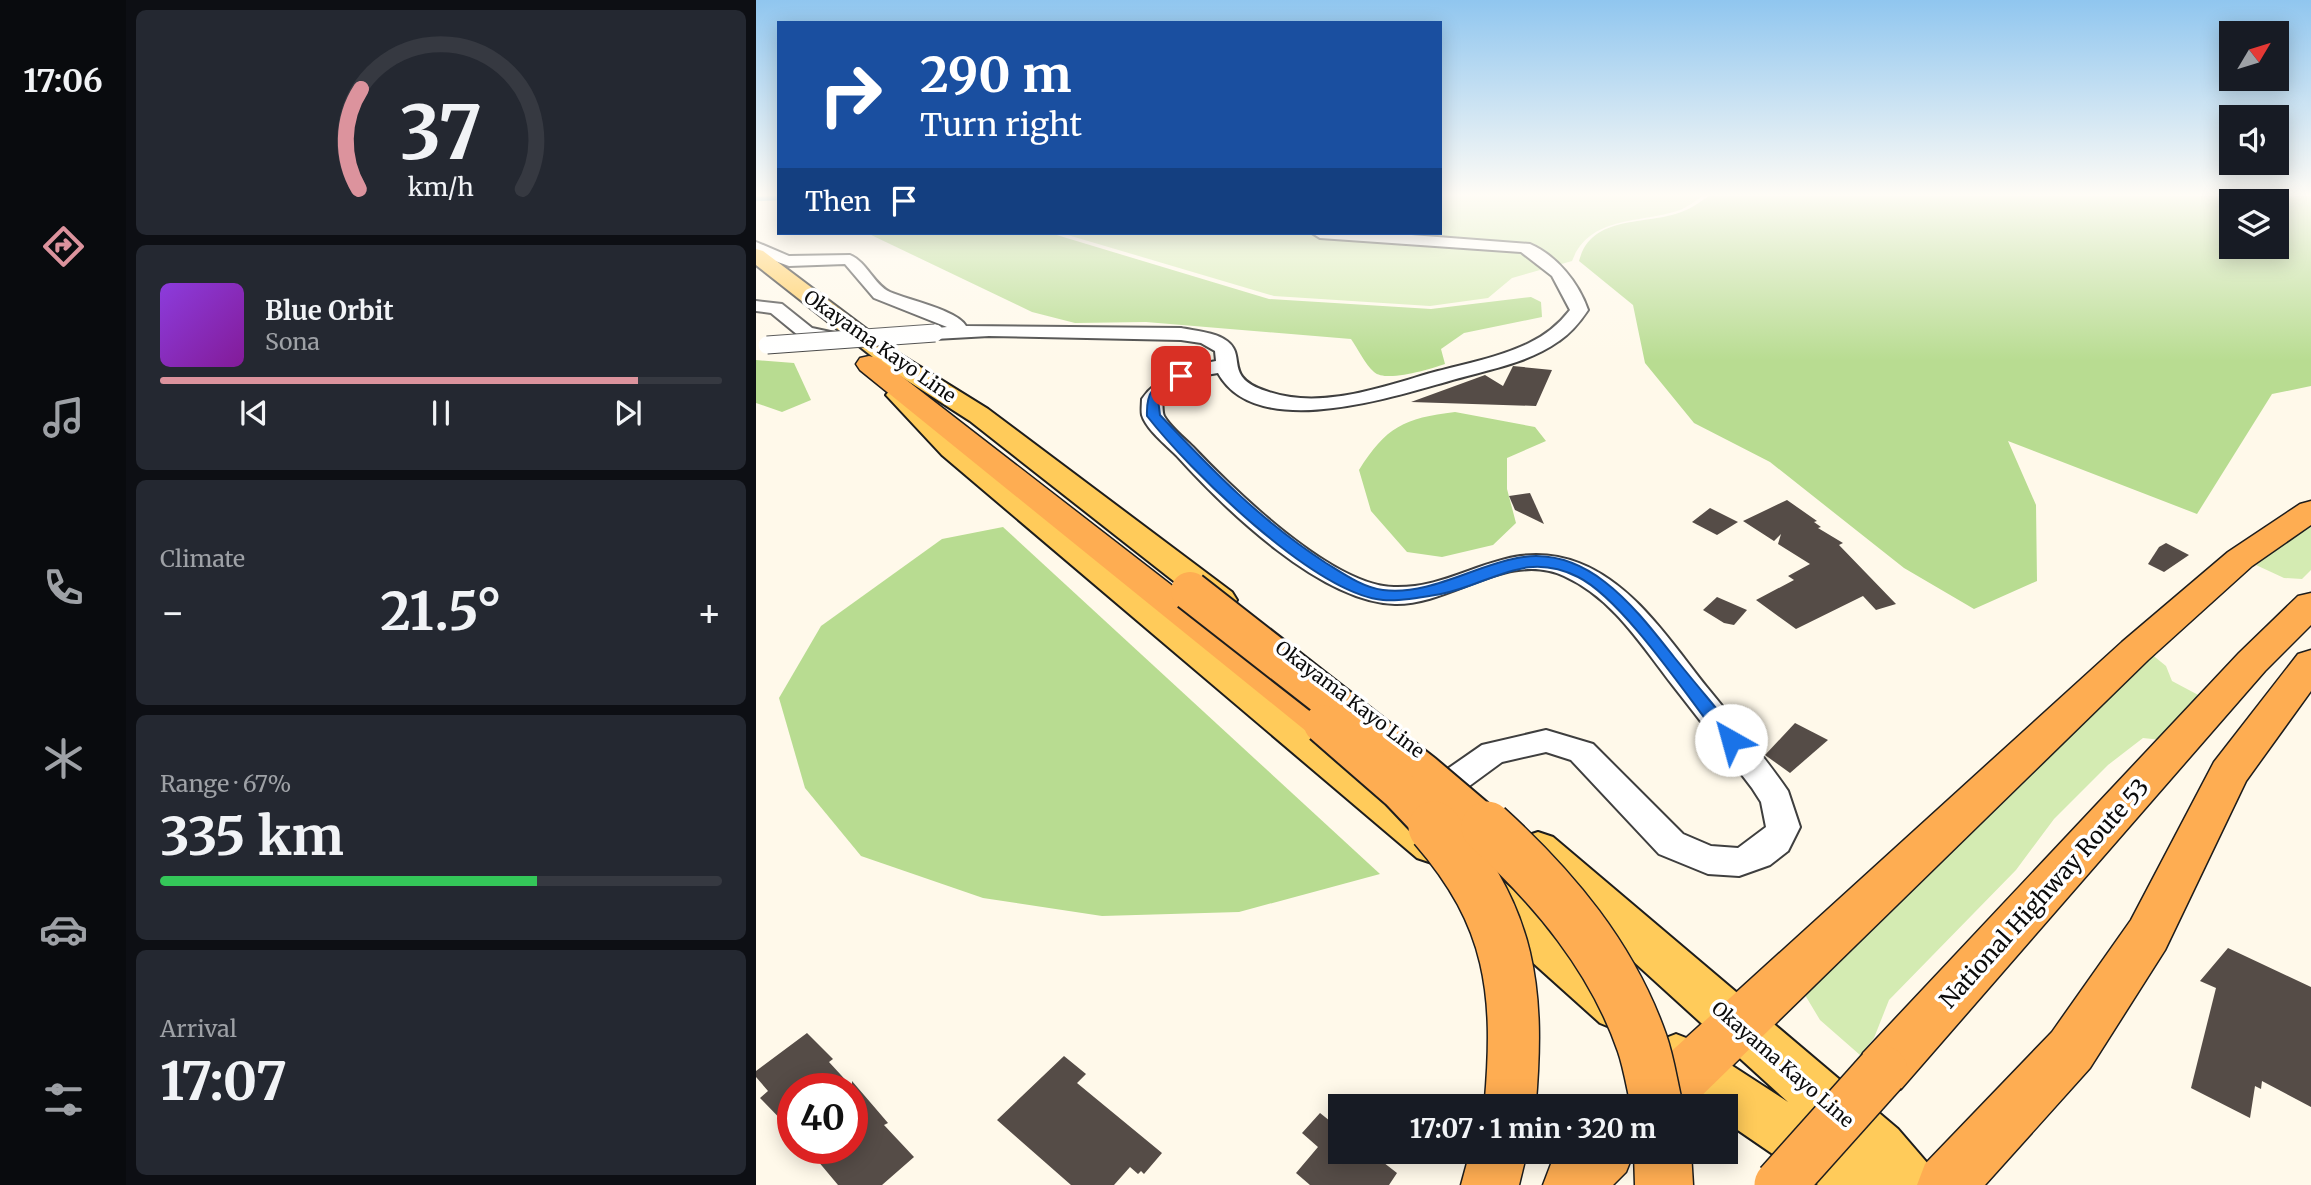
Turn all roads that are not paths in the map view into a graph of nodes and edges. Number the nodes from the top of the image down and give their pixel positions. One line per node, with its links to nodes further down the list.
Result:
1 (763, 251): 4 (street)
2 (1537, 251): 11 (street)
3 (756, 256): 8 (main road, Okayama Kayo Line)
4 (811, 262): 7 (street); 8 (street)
5 (756, 278): 8 (main road, Okayama Kayo Line)
6 (756, 306): 8 (street)
7 (956, 331): 9 (street, bridge); 11 (street)
8 (839, 332): 10 (main road, Okayama Kayo Line)
9 (761, 345)
10 (881, 362): 15 (main road, Okayama Kayo Line); 16 (main road, Okayama Kayo Line); 19 (highway, bridge); 20 (highway, bridge)
11 (1226, 366): 15 (street)
12 (2311, 511): 17 (highway)
13 (2311, 604): 28 (highway, National Highway Route 53, bridge)
14 (2311, 663): 31 (highway)
15 (1455, 780): 16 (street); 17 (main road, Okayama Kayo Line)
16 (1401, 819): 18 (main road, Okayama Kayo Line)
17 (1739, 1026): 18 (highway); 30 (main road, Okayama Kayo Line)
18 (1689, 1069): 21 (highway); 29 (main road, Okayama Kayo Line)
19 (1511, 1094)
20 (1652, 1094)
21 (1665, 1094)
22 (1496, 1164): 25 (highway)
23 (1594, 1164): 26 (highway)
24 (1663, 1164): 27 (highway)
25 (1490, 1185)
26 (1572, 1185)
27 (1664, 1185)
28 (1780, 1185)
29 (1866, 1185)
30 (1909, 1185)
31 (1946, 1185)

